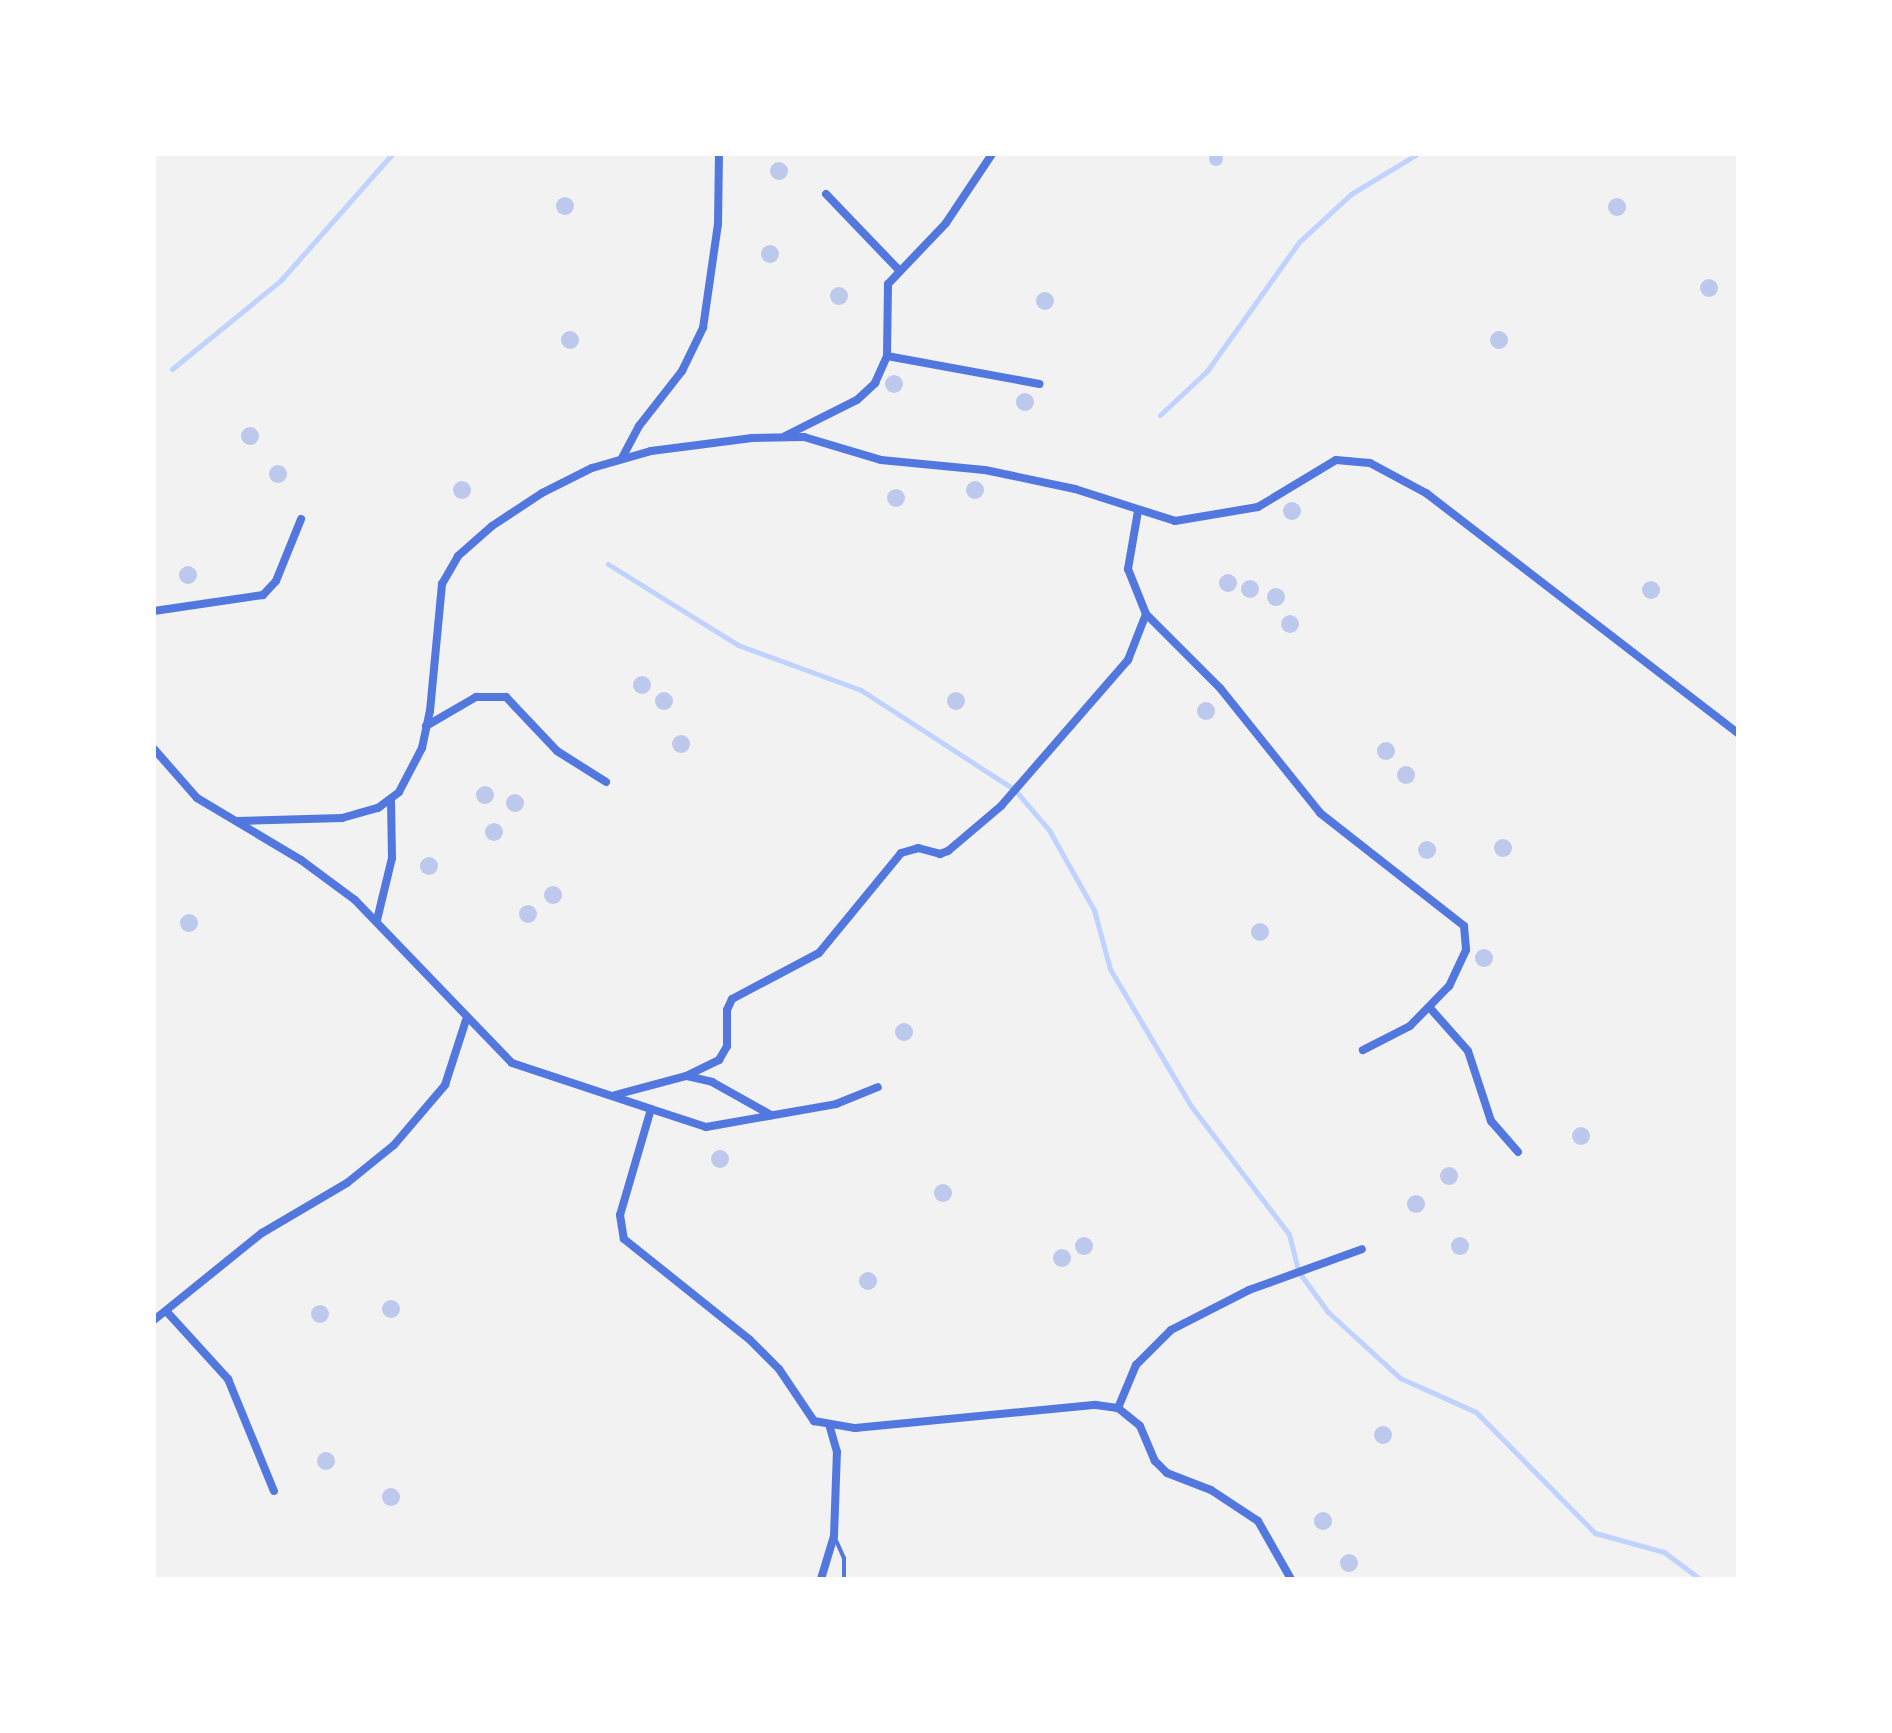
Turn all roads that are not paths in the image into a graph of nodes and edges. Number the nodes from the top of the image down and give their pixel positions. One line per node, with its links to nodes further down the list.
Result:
1 (719, 154): 8 (street)
2 (992, 154): 4 (street)
3 (826, 194): 4 (street)
4 (899, 270): 5 (street)
5 (887, 356): 6 (street); 7 (street)
6 (1039, 384)
7 (785, 436): 8 (street); 9 (street)
8 (622, 458): 13 (street)
9 (1138, 511): 12 (street); 14 (street)
10 (301, 519): 11 (street)
11 (154, 611)
12 (1146, 614): 20 (street); 23 (street)
13 (426, 726): 16 (street); 17 (street)
14 (1738, 733)
15 (154, 749): 18 (street)
16 (606, 782)
17 (391, 799): 18 (street); 19 (street)
18 (237, 821): 19 (street)
19 (377, 920): 21 (street)
20 (1427, 1012): 22 (street); 28 (street)
21 (466, 1020): 25 (street); 30 (street)
22 (1363, 1050)
23 (686, 1076): 25 (street); 27 (street)
24 (878, 1087): 27 (street)
25 (614, 1095): 26 (street)
26 (651, 1109): 27 (street); 33 (street)
27 (772, 1116)
28 (1518, 1152)
29 (1362, 1249): 32 (street)
30 (167, 1312): 31 (street); 34 (street)
31 (154, 1320)
32 (1118, 1408): 33 (street); 38 (street)
33 (830, 1427): 35 (street)
34 (274, 1491)
35 (834, 1536): 36 (street); 37 (lane)
36 (821, 1579)
37 (844, 1579)
38 (1291, 1579)

